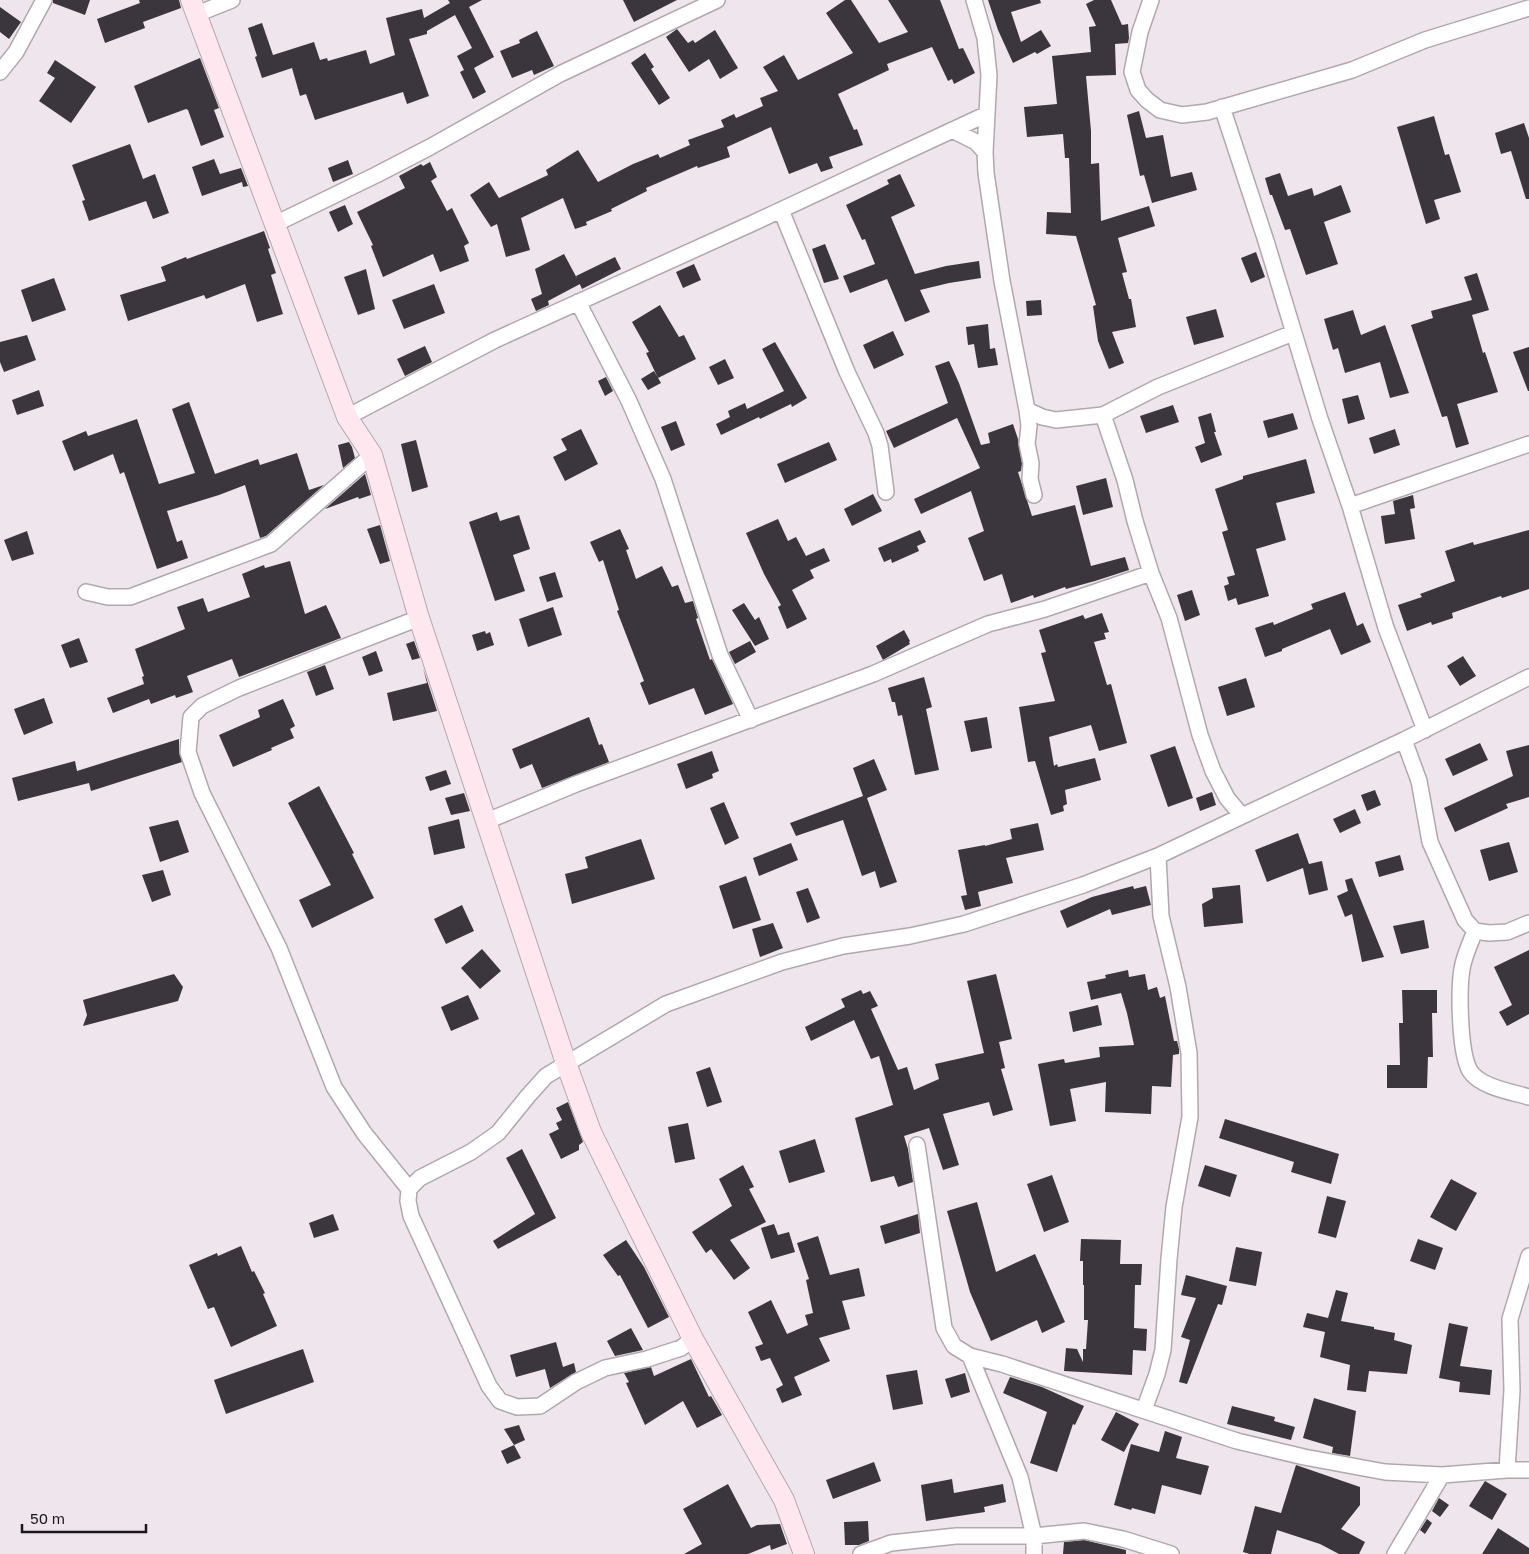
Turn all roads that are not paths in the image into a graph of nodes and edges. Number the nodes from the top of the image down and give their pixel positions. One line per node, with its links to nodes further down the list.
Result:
1 (44, 0): 8 (street)
2 (232, 0): 6 (street)
3 (717, 0): 14 (street)
4 (974, 0): 10 (street)
5 (1151, 0): 9 (street)
6 (194, 7): 14 (street)
7 (1529, 8): 9 (street)
8 (0, 72)
9 (1222, 106): 16 (street)
10 (987, 114): 11 (street); 12 (street)
11 (952, 130): 12 (street); 13 (street)
12 (985, 152): 17 (street)
13 (781, 210): 15 (street); 22 (street)
14 (275, 224): 19 (street)
15 (578, 302): 19 (street); 29 (street)
16 (1294, 333): 18 (street); 24 (street)
17 (1027, 410): 18 (street); 23 (street)
18 (1102, 415): 25 (street)
19 (348, 417): 21 (street)
20 (1529, 444): 24 (street)
21 (372, 455): 26 (street); 27 (street)
22 (886, 492)
23 (1034, 495)
24 (1350, 506): 30 (street)
25 (1151, 573): 29 (street); 32 (street)
26 (86, 592)
27 (419, 618): 33 (street); 40 (street)
28 (1529, 677): 30 (street)
29 (751, 720): 33 (street)
30 (1425, 730): 31 (street)
31 (1404, 740): 32 (street); 36 (street)
32 (1242, 816): 34 (street)
33 (487, 821): 37 (street)
34 (1158, 856): 37 (street); 46 (street)
35 (1529, 924): 36 (street)
36 (1475, 931): 38 (street)
37 (566, 1063): 40 (street); 42 (street)
38 (1529, 1097)
39 (917, 1145): 43 (street)
40 (409, 1189): 42 (street)
41 (1529, 1256): 47 (street)
42 (693, 1339): 51 (street)
43 (970, 1356): 44 (street); 45 (street)
44 (1002, 1364): 45 (street); 46 (street)
45 (982, 1384): 50 (street)
46 (1144, 1410): 49 (street)
47 (1507, 1470): 48 (street); 49 (street)
48 (1529, 1470)
49 (1442, 1476): 55 (street)
50 (1034, 1536): 52 (street); 53 (street); 54 (street)
51 (804, 1554)
52 (861, 1554)
53 (1034, 1554)
54 (1172, 1554)
55 (1395, 1554)

